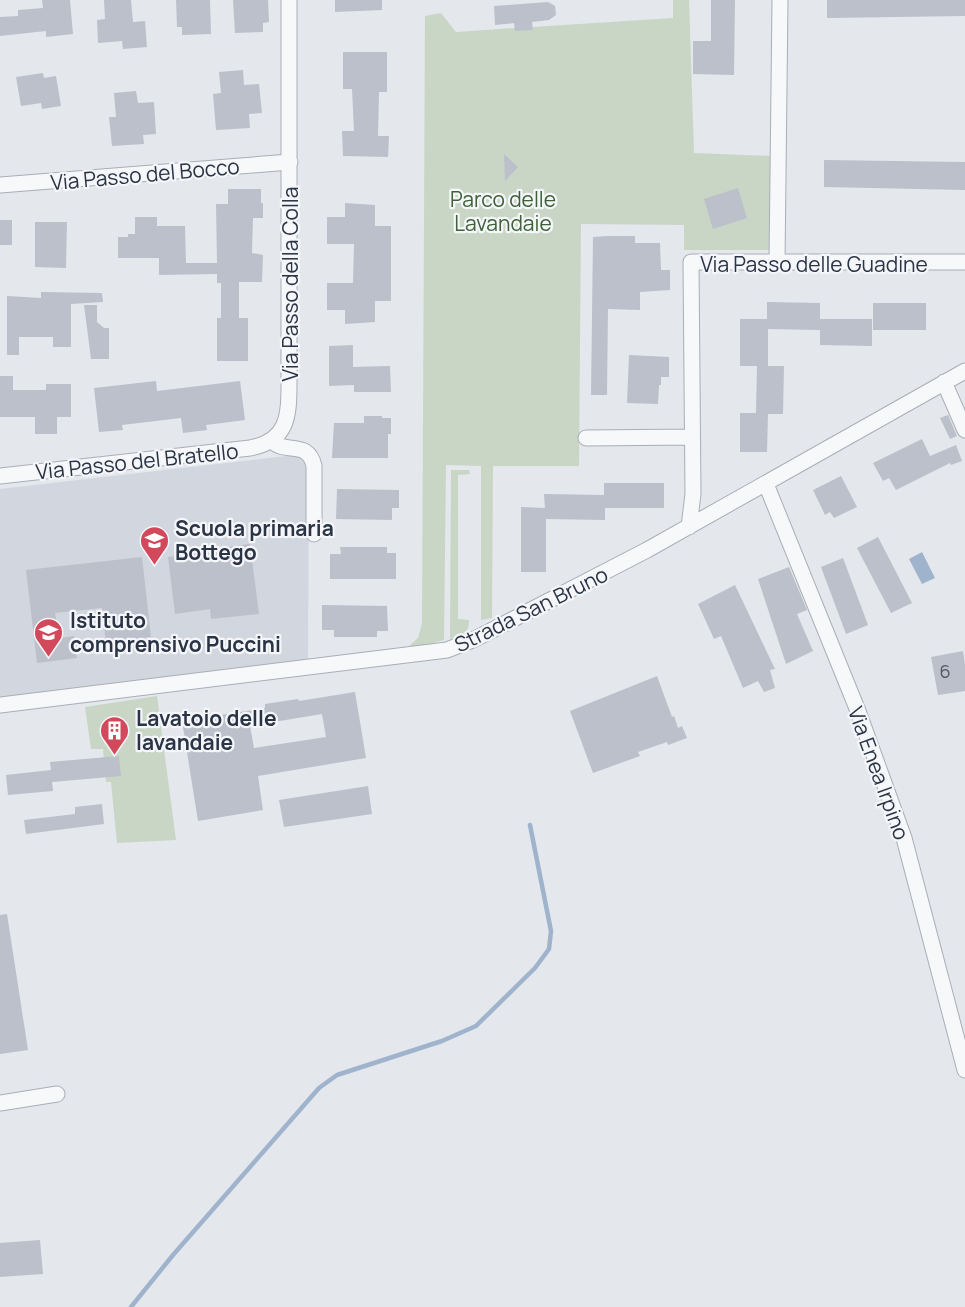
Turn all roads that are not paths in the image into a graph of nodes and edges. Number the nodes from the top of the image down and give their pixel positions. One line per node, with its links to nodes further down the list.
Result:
1 (289, 0): 3 (street, Via Passo della Colla)
2 (780, 0): 6 (street)
3 (290, 162): 4 (street, Via Passo del Bocco); 12 (street, Via Passo della Colla)
4 (0, 185)
5 (965, 262): 6 (street, Via Passo delle Guadine)
6 (777, 263): 10 (street, Via Passo delle Guadine)
7 (965, 371): 8 (street, Strada San Bruno)
8 (944, 382): 9 (street); 14 (street, Strada San Bruno)
9 (965, 430)
10 (692, 436): 11 (street); 15 (street, Via Passo delle Guadine)
11 (586, 438)
12 (272, 441): 13 (street, Via Passo del Bratello); 16 (street)
13 (0, 476)
14 (766, 484): 15 (street, Strada San Bruno); 18 (street, Via Enea Irpino)
15 (689, 527): 17 (street, Strada San Bruno)
16 (314, 534)
17 (0, 705)
18 (965, 1070)
19 (57, 1094): 20 (street)
20 (0, 1103)

